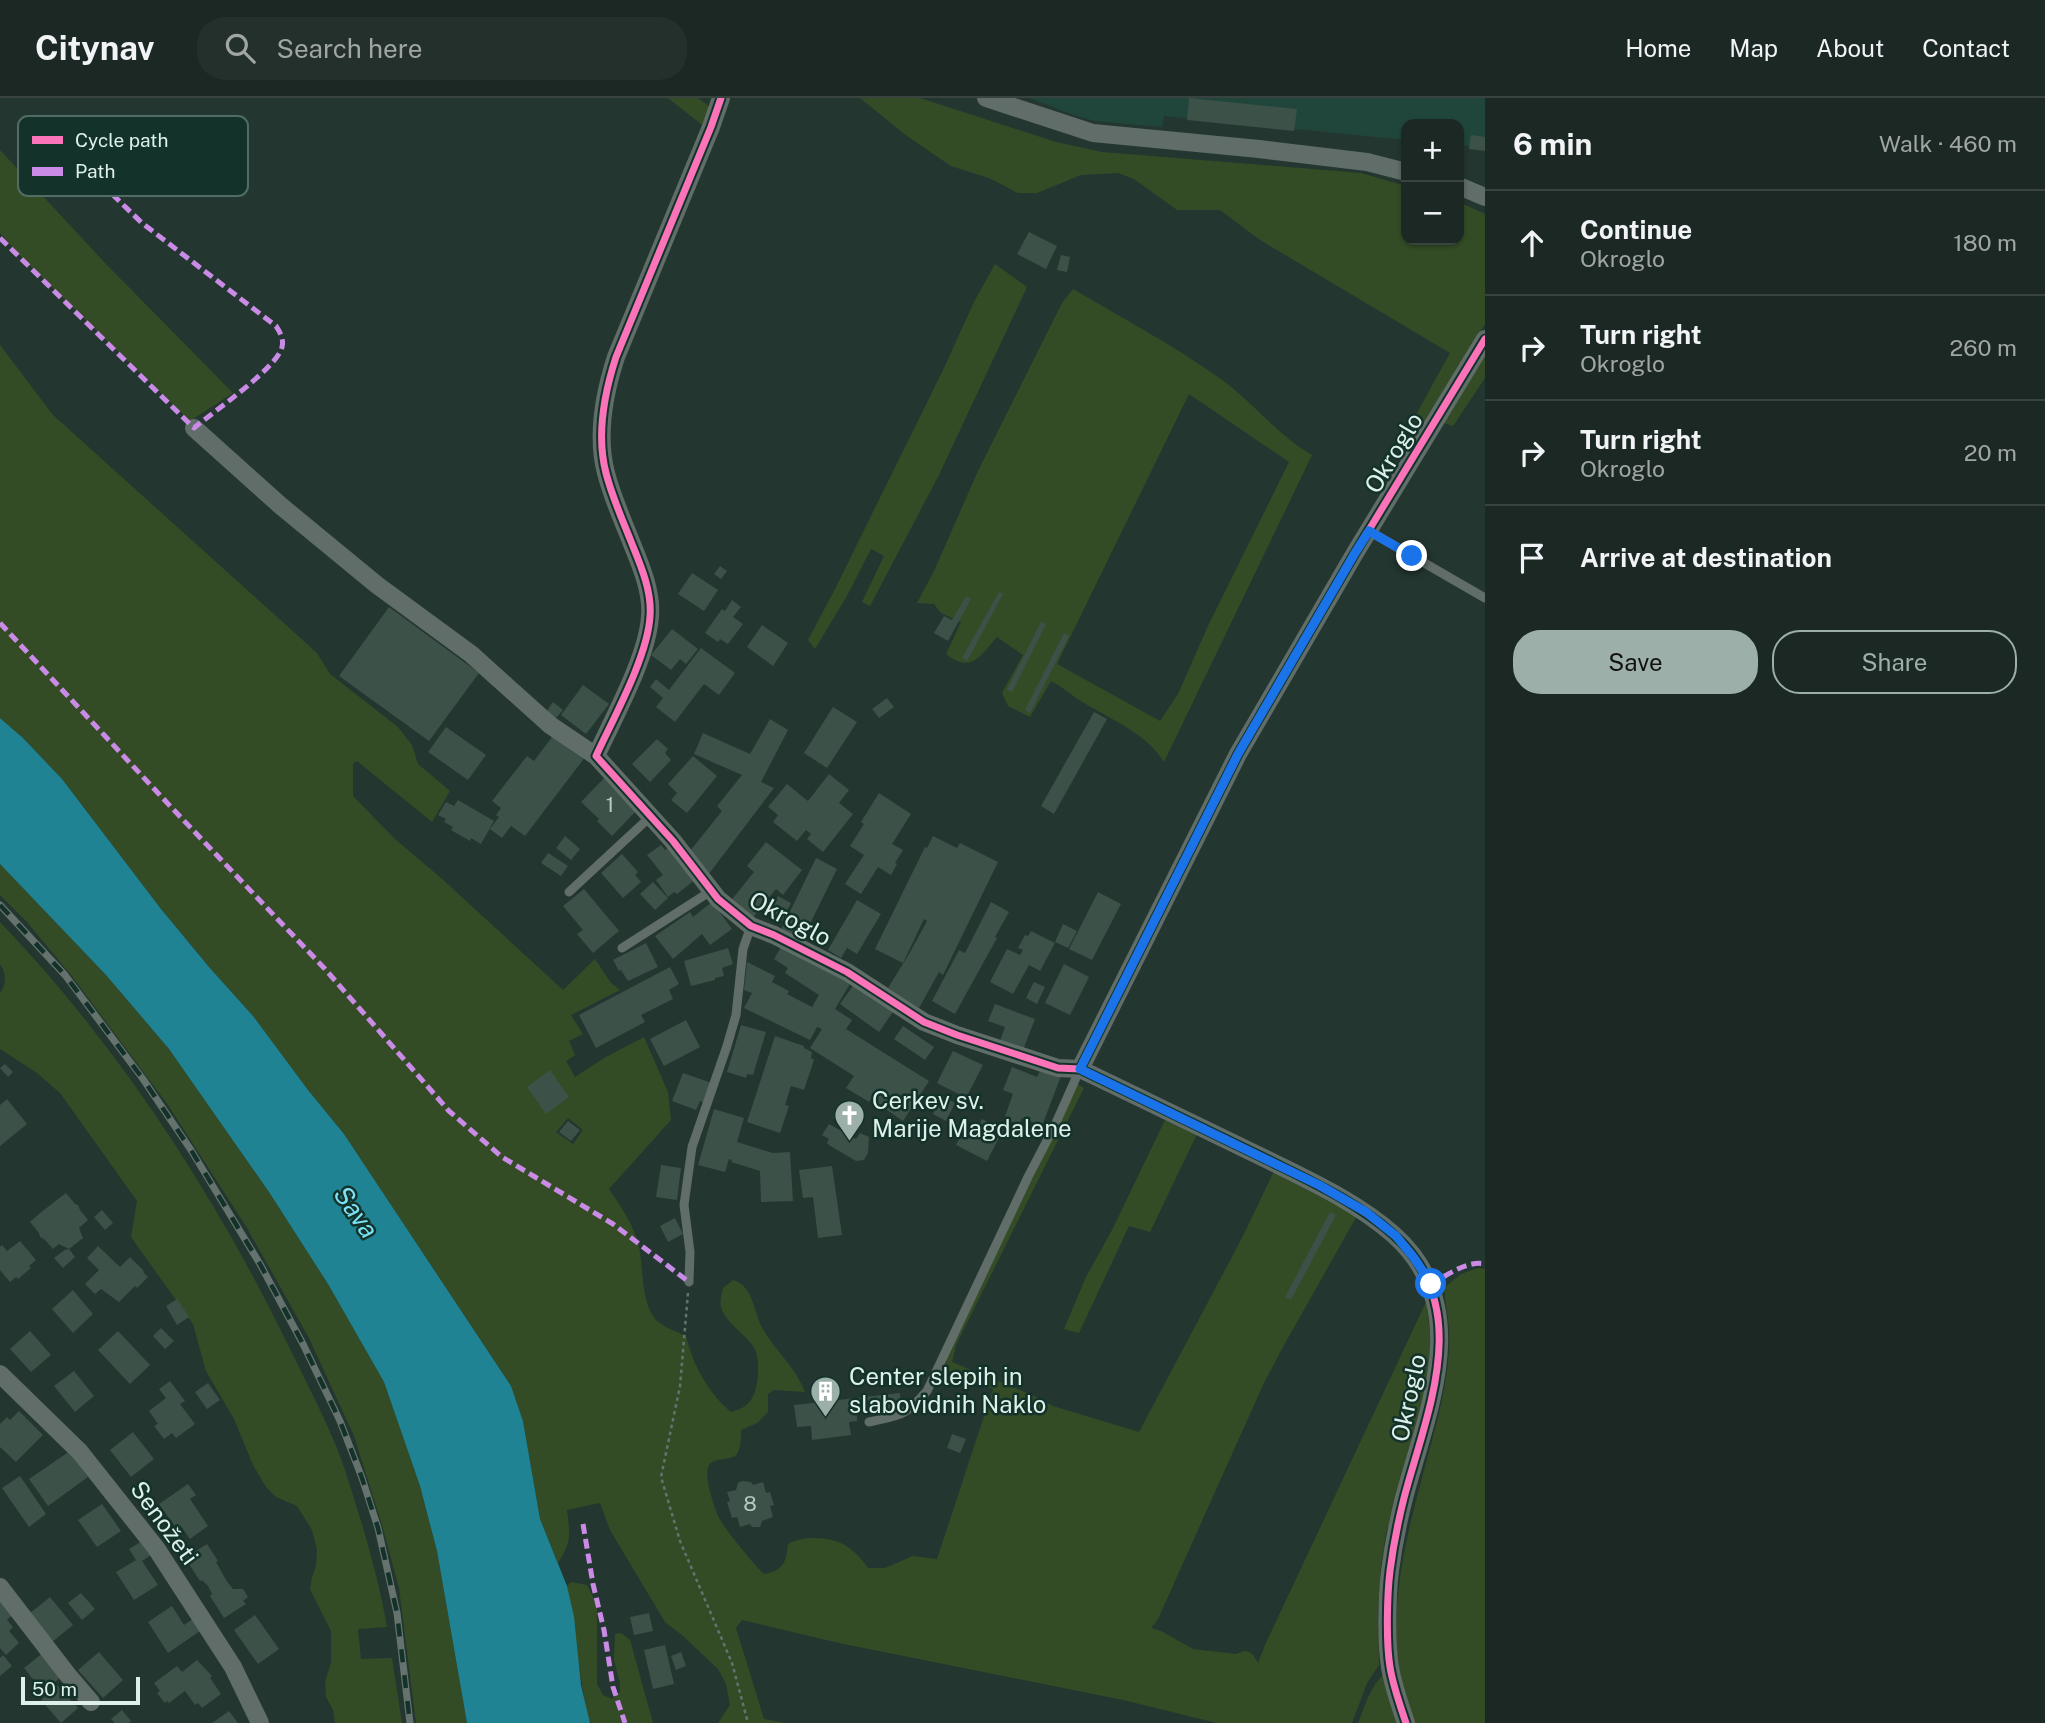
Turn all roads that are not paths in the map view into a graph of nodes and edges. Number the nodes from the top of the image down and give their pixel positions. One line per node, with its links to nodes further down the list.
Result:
1 (721, 98): 11 (street)
2 (986, 98): 3 (street)
3 (1022, 104): 4 (street)
4 (1401, 171)
5 (1464, 188): 6 (street)
6 (1485, 197)
7 (1485, 338): 9 (street, Okroglo)
8 (194, 428): 11 (street, Okroglo)
9 (1369, 531): 10 (lane, Okroglo); 17 (street, Okroglo)
10 (1485, 598)
11 (596, 756): 12 (street, Okroglo)
12 (650, 817): 13 (street, Okroglo); 14 (lane)
13 (711, 891): 15 (street, Okroglo); 16 (lane)
14 (569, 892)
15 (751, 926): 17 (street, Okroglo); 18 (lane)
16 (622, 948)
17 (1080, 1069): 20 (lane); 24 (street, Okroglo)
18 (689, 1282)
19 (0, 1374): 23 (street, Senožeti)
20 (869, 1422)
21 (0, 1587): 22 (street)
22 (92, 1702)
23 (260, 1723)
24 (1406, 1723)

